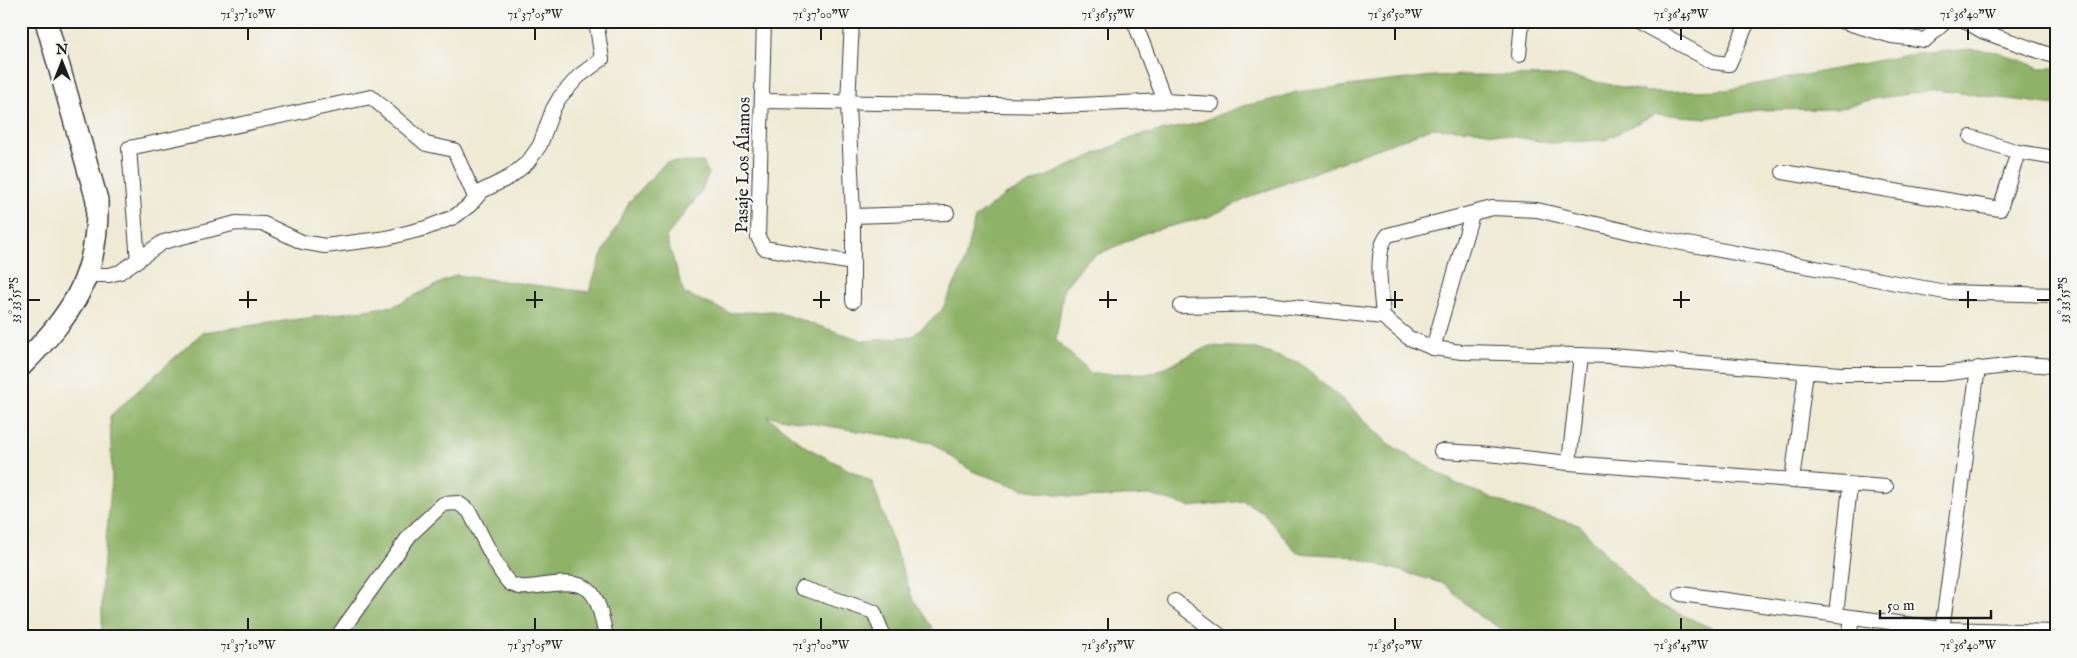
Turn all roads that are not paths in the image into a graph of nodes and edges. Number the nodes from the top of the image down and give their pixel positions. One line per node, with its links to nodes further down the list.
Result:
1 (46, 21): 28 (main road)
2 (596, 21): 22 (street)
3 (764, 21): 14 (street, Pasaje Los Álamos)
4 (852, 21): 16 (street)
5 (1134, 21): 15 (street)
6 (1522, 21): 12 (street)
7 (1638, 21): 8 (street)
8 (1748, 21)
9 (1841, 21): 10 (street)
10 (1946, 21)
11 (1965, 21): 13 (street)
12 (1519, 55)
13 (2056, 57)
14 (764, 101): 16 (street); 27 (street, Pasaje Los Álamos)
15 (1165, 101): 16 (street); 17 (street)
16 (848, 103): 25 (street)
17 (1212, 104)
18 (1971, 137): 19 (street)
19 (2018, 152): 20 (street); 21 (street)
20 (2056, 158)
21 (1783, 172)
22 (476, 197): 26 (street); 26 (street)
23 (947, 213): 25 (street)
24 (1472, 214): 29 (street); 32 (street); 33 (street)
25 (853, 216): 27 (street)
26 (138, 261): 28 (street)
27 (853, 263): 30 (street)
28 (87, 276): 35 (main road)
29 (2056, 296)
30 (853, 301)
31 (1181, 306): 32 (street)
32 (1383, 317): 33 (street)
33 (1433, 348): 34 (street)
34 (1581, 355): 38 (street); 40 (street)
35 (21, 366)
36 (2056, 366): 37 (street)
37 (1978, 368): 38 (street); 50 (street)
38 (1806, 371): 41 (street)
39 (1441, 451): 40 (street)
40 (1569, 463): 41 (street)
41 (1792, 481): 42 (street)
42 (1850, 486): 43 (street); 47 (street)
43 (1886, 487)
44 (802, 588): 54 (street)
45 (1681, 594): 47 (street)
46 (1176, 601): 55 (street)
47 (1836, 615): 48 (street)
48 (1852, 618): 50 (street); 56 (street)
49 (2056, 632): 51 (street)
50 (1941, 633): 51 (street)
51 (2037, 634)
52 (337, 637): 53 (street)
53 (606, 637)
54 (880, 637)
55 (1222, 637)
56 (1849, 637)

